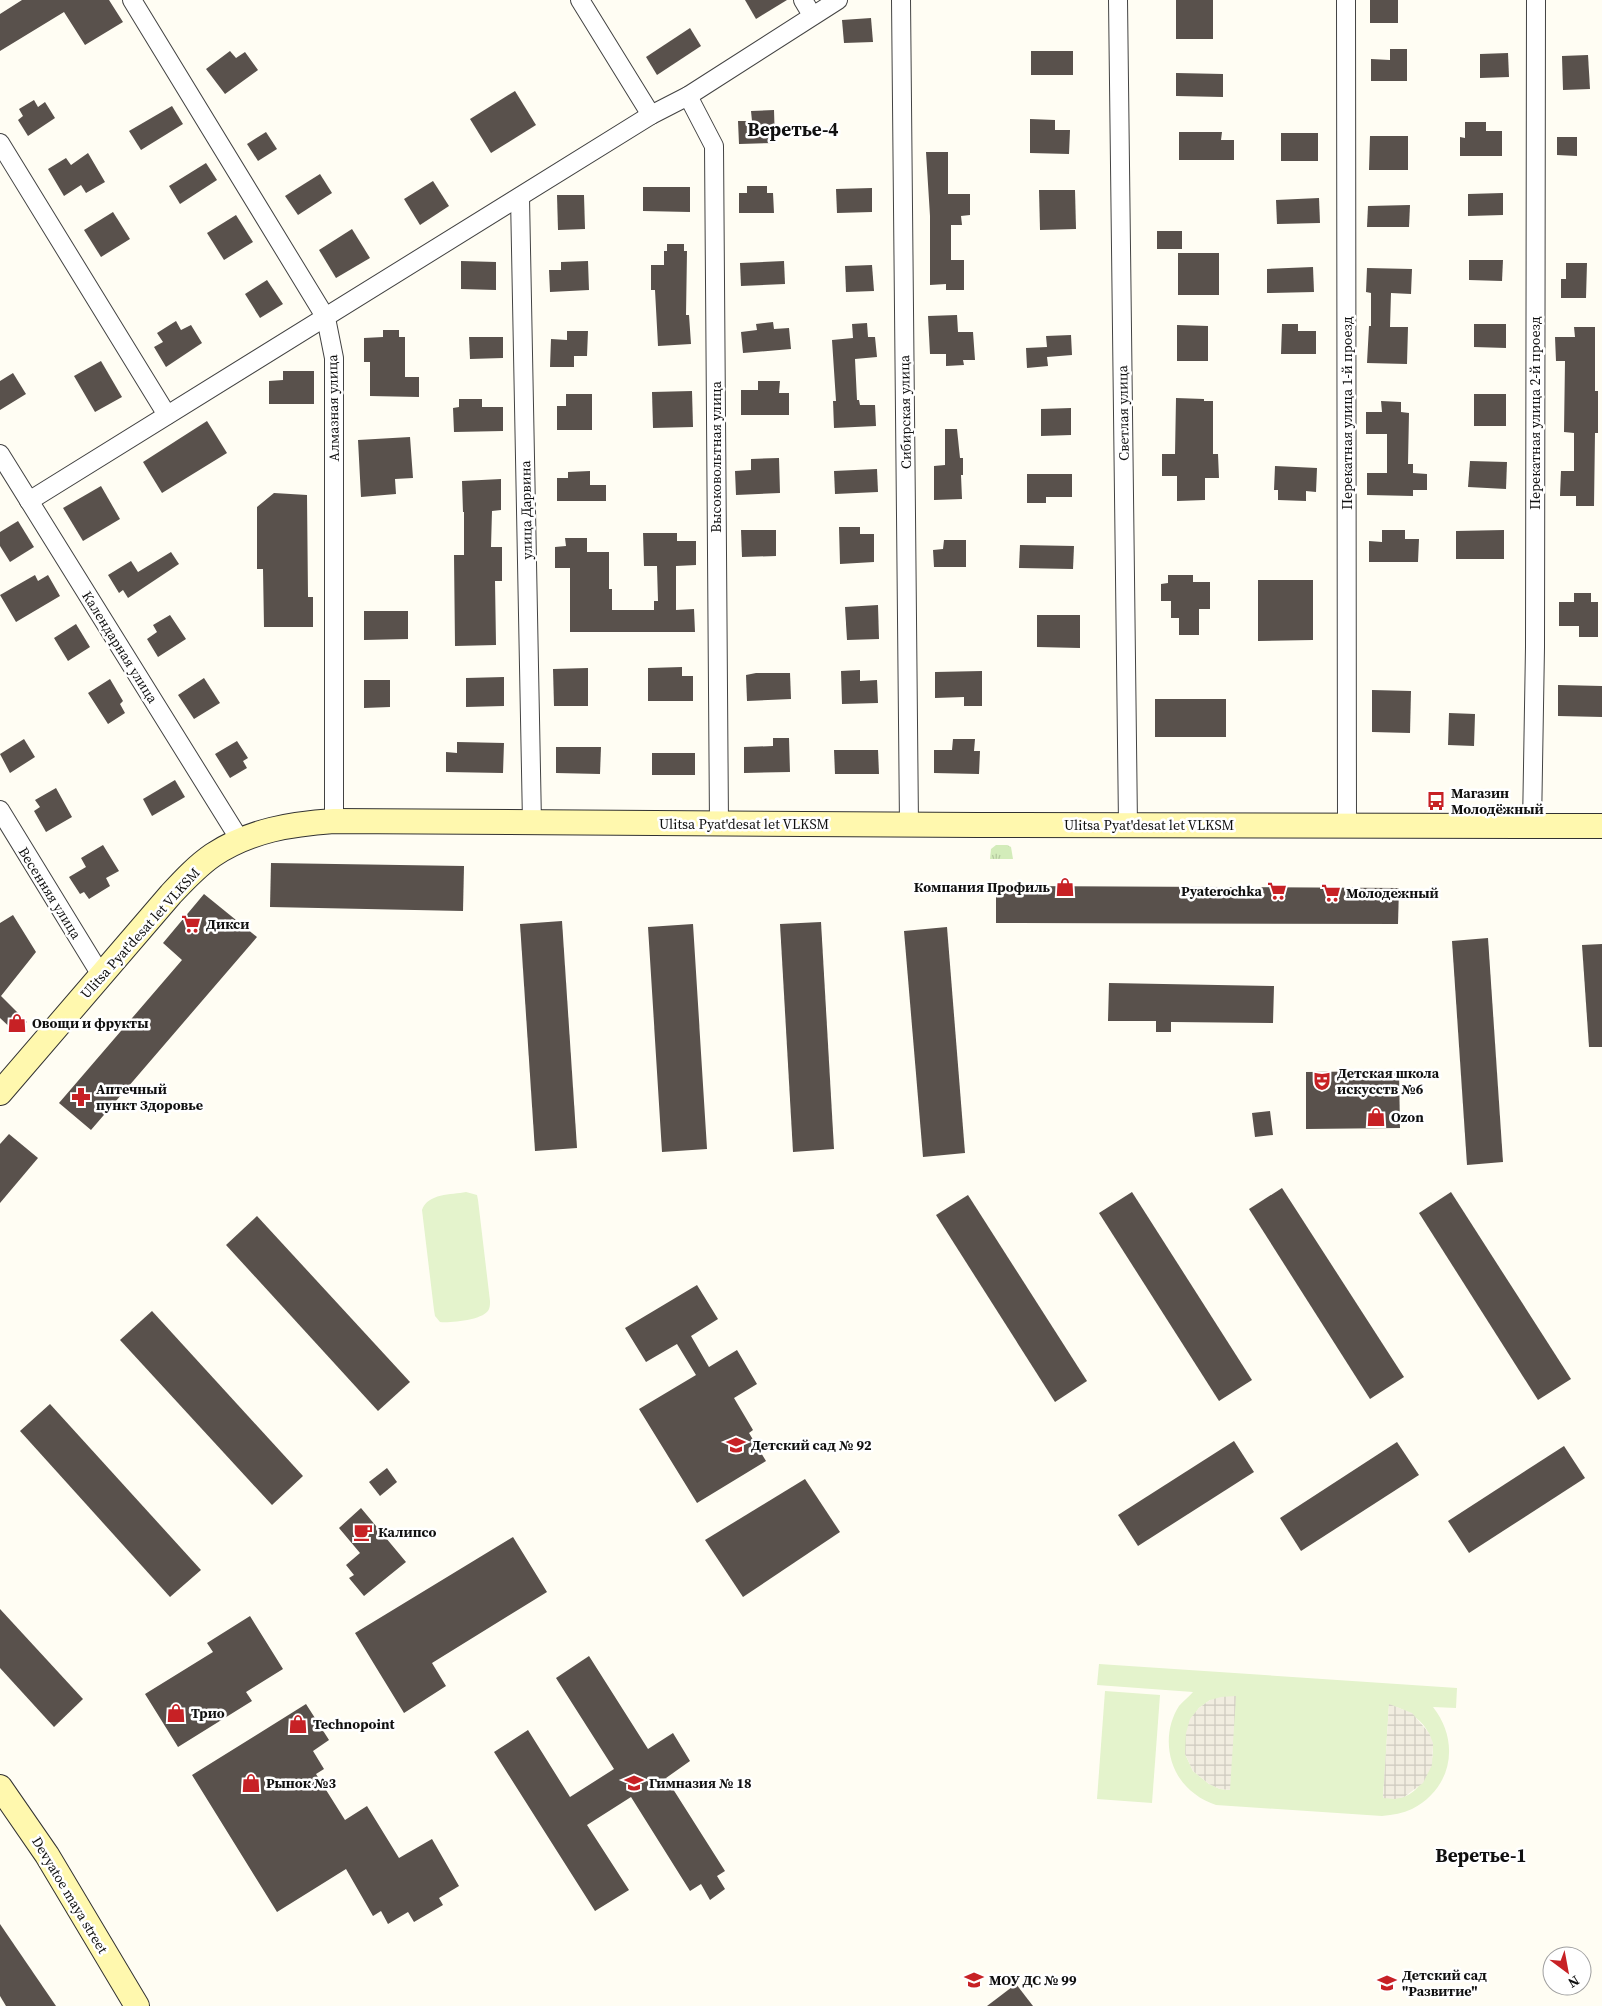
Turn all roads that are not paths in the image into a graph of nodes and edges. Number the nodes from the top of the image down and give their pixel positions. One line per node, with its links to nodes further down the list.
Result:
1 (132, 0): 14 (street, Алмазная улица)
2 (580, 0): 11 (street)
3 (802, 0): 9 (street)
4 (838, 0): 9 (street)
5 (900, 0): 22 (street, Сибирская улица)
6 (1118, 0): 23 (street, Светлая улица)
7 (1346, 0): 24 (street, Перекатная улица 1-й проезд)
8 (1536, 0): 25 (street, Перекатная улица 2-й проезд)
9 (812, 15): 10 (street)
10 (688, 96): 11 (street); 21 (street, Высоковольтная улица)
11 (651, 115): 13 (street)
12 (0, 143): 15 (street)
13 (520, 197): 14 (street); 20 (street, улица Дарвина)
14 (326, 318): 15 (street); 19 (street, Алмазная улица)
15 (168, 415): 17 (street)
16 (0, 454): 17 (street, Календарная улица)
17 (29, 501): 27 (street, Календарная улица)
18 (0, 810): 28 (street, Весенняя улица)
19 (334, 821): 20 (main road, Ulitsa Pyat'desat let VLKSM); 27 (main road, Ulitsa Pyat'desat let VLKSM)
20 (532, 822): 21 (main road, Ulitsa Pyat'desat let VLKSM)
21 (719, 824): 22 (main road, Ulitsa Pyat'desat let VLKSM)
22 (908, 824): 23 (main road, Ulitsa Pyat'desat let VLKSM)
23 (1128, 825): 24 (main road, Ulitsa Pyat'desat let VLKSM)
24 (1347, 826): 25 (main road, Ulitsa Pyat'desat let VLKSM)
25 (1532, 826): 26 (main road, Ulitsa Pyat'desat let VLKSM)
26 (1602, 826)
27 (240, 840): 28 (main road, Ulitsa Pyat'desat let VLKSM)
28 (101, 974): 29 (main road, Ulitsa Pyat'desat let VLKSM)
29 (0, 1093)
30 (0, 1787): 31 (main road, Devyatoe maya street)
31 (137, 2006)

